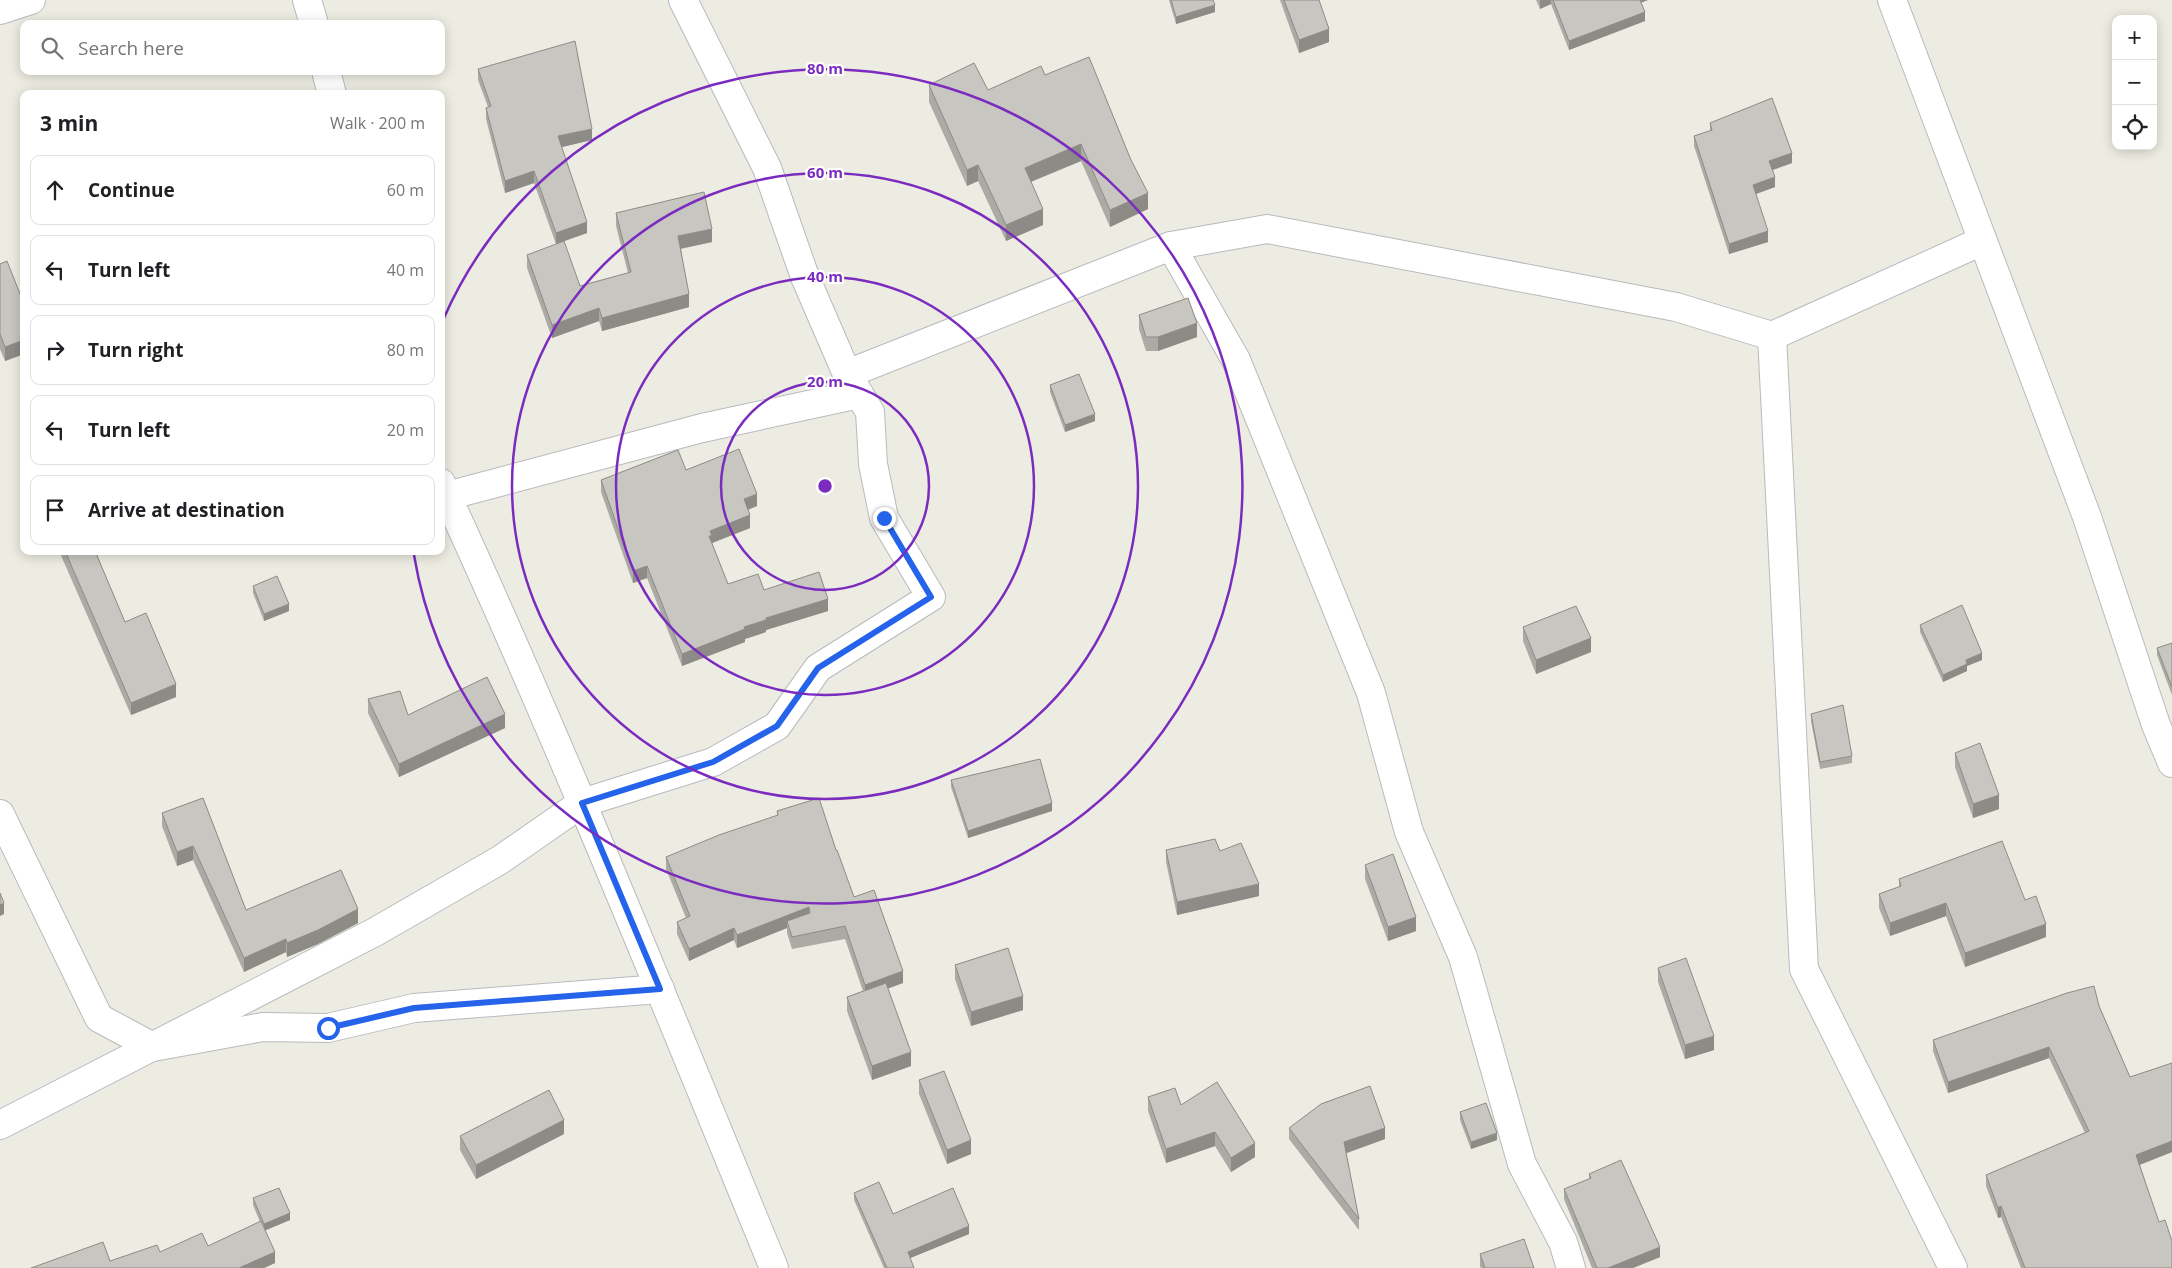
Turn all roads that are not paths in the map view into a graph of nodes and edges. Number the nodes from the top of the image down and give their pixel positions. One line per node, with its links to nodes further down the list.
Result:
1 (31, 0): 5 (street)
2 (307, 0): 6 (street)
3 (683, 0): 12 (street)
4 (1892, 0): 9 (street)
5 (0, 10)
6 (313, 20)
7 (327, 75): 8 (street)
8 (331, 90)
9 (1982, 241): 11 (street); 15 (street)
10 (1171, 246): 11 (street); 12 (street); 22 (street)
11 (1772, 336): 23 (street)
12 (853, 384): 13 (street); 16 (street)
13 (445, 490)
14 (445, 492): 16 (street)
15 (2172, 763)
16 (582, 803): 18 (street); 19 (street)
17 (0, 814): 19 (street)
18 (660, 989): 19 (street); 21 (street)
19 (153, 1047): 20 (street)
20 (0, 1125)
21 (774, 1268)
22 (1571, 1268)
23 (1953, 1268)

